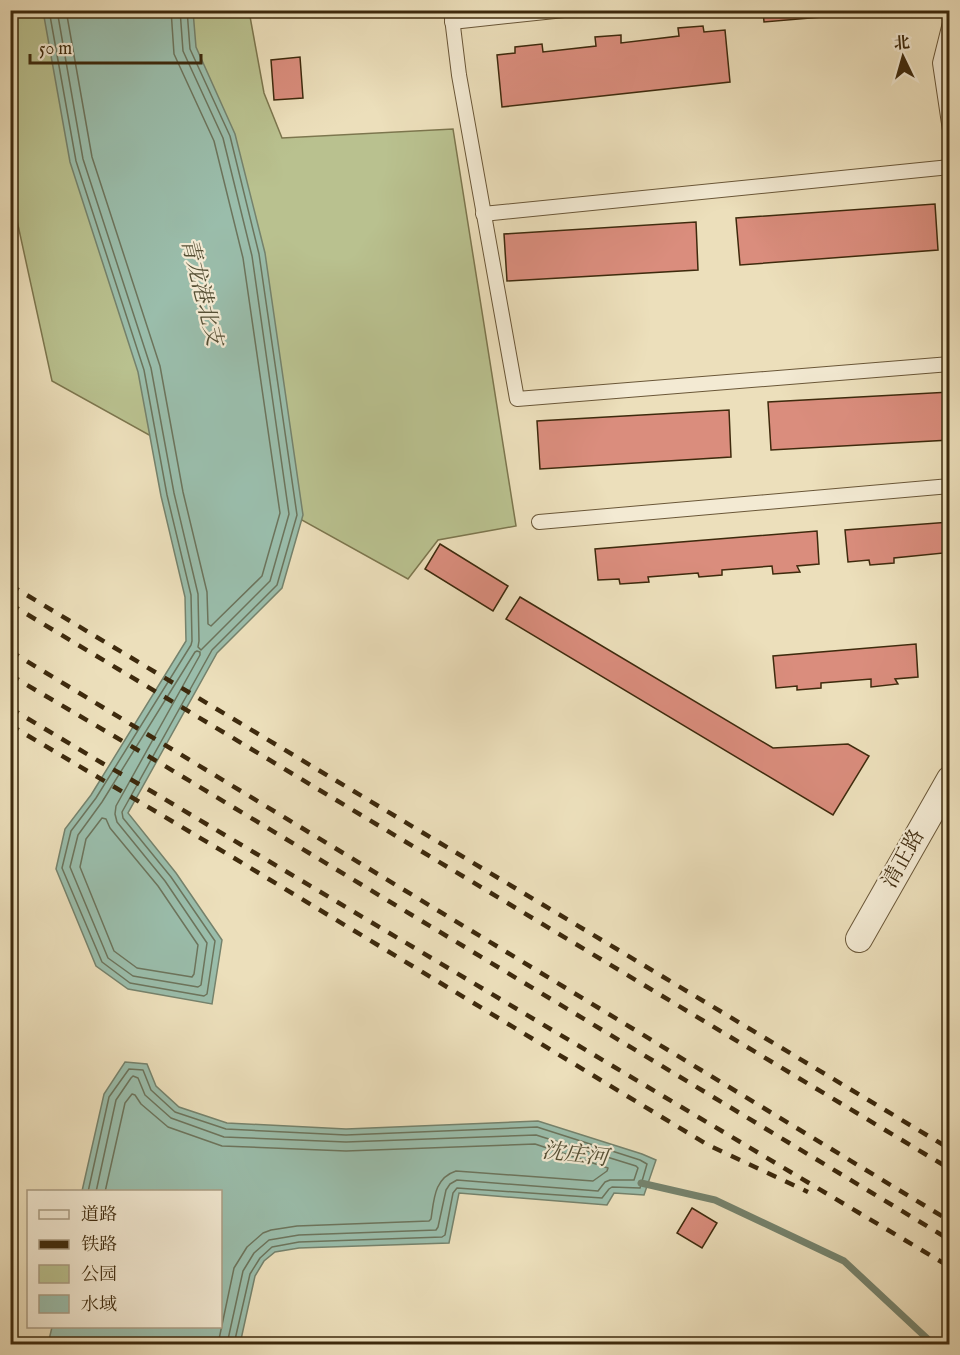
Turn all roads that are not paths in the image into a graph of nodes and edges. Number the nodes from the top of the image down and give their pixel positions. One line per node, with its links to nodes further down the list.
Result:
1 (564, 10): 2 (lane)
2 (452, 16): 6 (lane)
3 (950, 23): 4 (lane)
4 (950, 130)
5 (950, 167): 6 (lane)
6 (483, 214): 7 (lane)
7 (950, 364)
8 (950, 486): 9 (lane)
9 (539, 522)
10 (950, 779): 11 (street, 清正路)
11 (859, 939)

